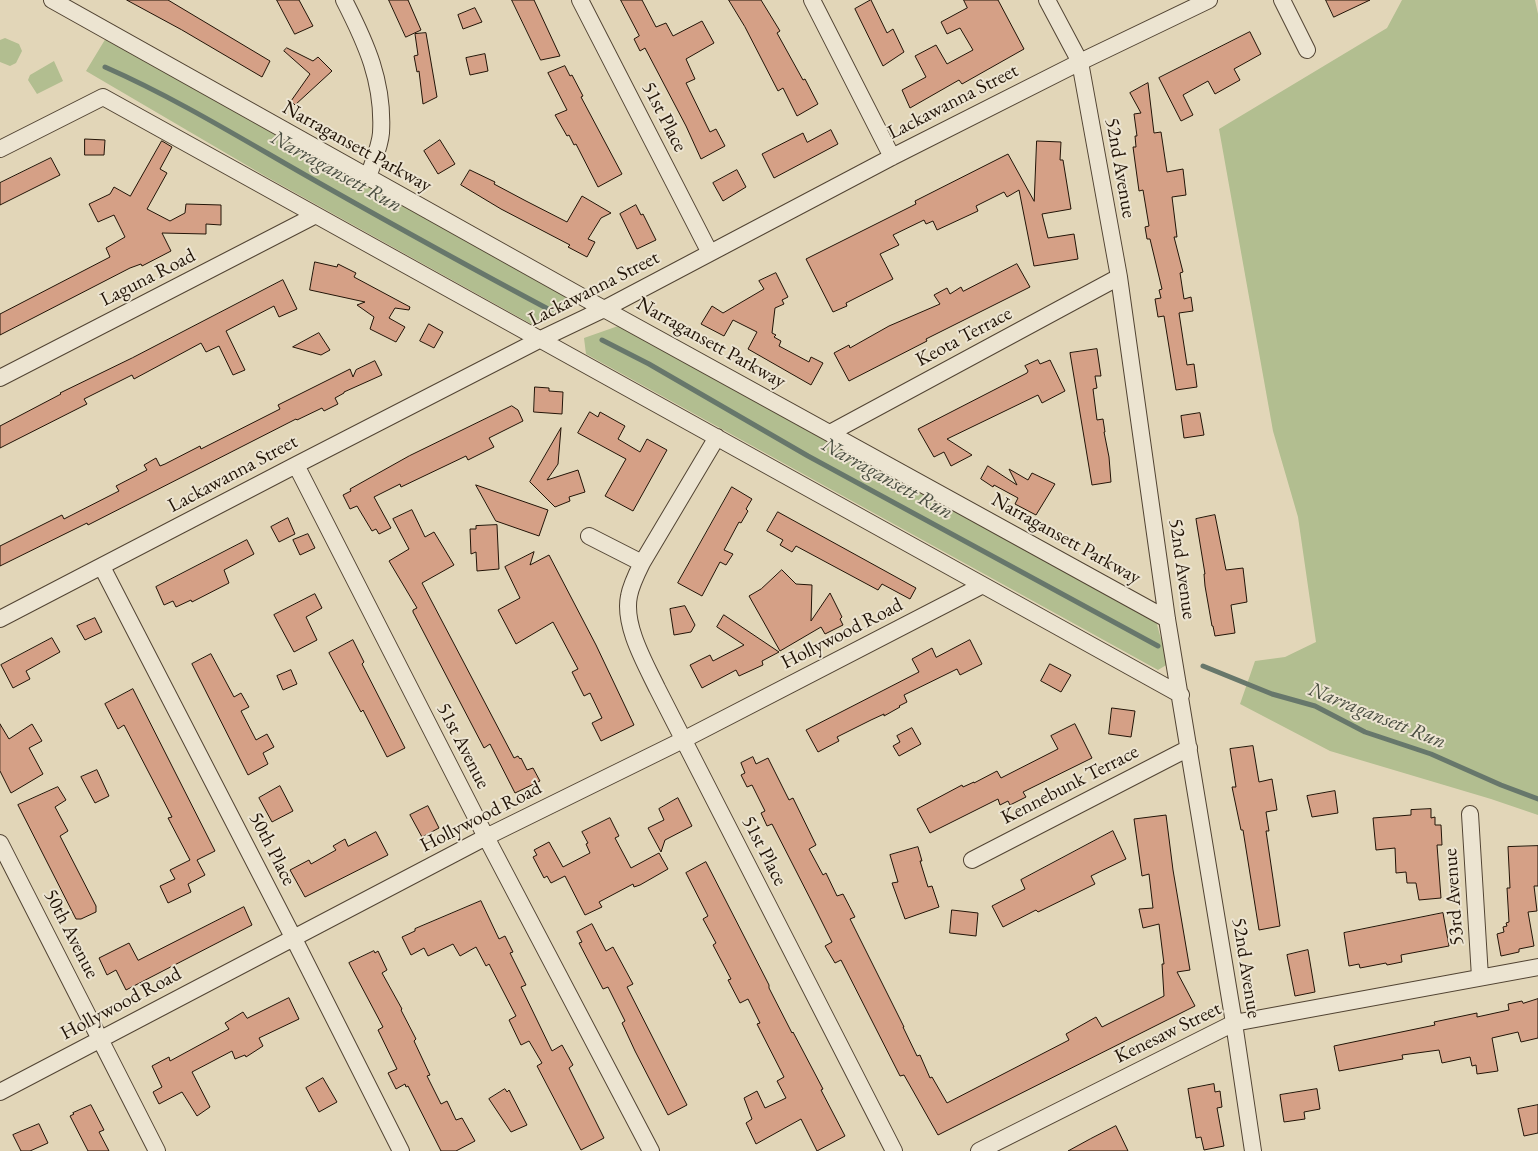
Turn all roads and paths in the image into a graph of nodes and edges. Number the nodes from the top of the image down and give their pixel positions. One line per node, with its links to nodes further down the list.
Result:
1 (52, 0): 12 (street, Narragansett Parkway)
2 (344, 0): 12 (street)
3 (580, 0): 14 (street, 51st Place)
4 (812, 0): 11 (street)
5 (1047, 0): 9 (street, 52nd Avenue)
6 (1209, 0): 9 (street, Lackawanna Street)
7 (1282, 0): 8 (street)
8 (1307, 50)
9 (1080, 62): 11 (street, Lackawanna Street); 15 (street, 52nd Avenue)
10 (0, 149): 13 (street)
11 (892, 157): 14 (street, Lackawanna Street)
12 (368, 178): 16 (street, Narragansett Parkway)
13 (316, 215): 17 (street); 18 (street, Laguna Road)
14 (710, 253): 16 (street, Lackawanna Street)
15 (1119, 277): 19 (street, Keota Terrace); 26 (street, 52nd Avenue)
16 (604, 309): 17 (street, Lackawanna Street); 19 (street, Narragansett Parkway)
17 (541, 339): 20 (street); 21 (street, Lackawanna Street)
18 (0, 378)
19 (830, 433): 26 (street, Narragansett Parkway)
20 (717, 437): 23 (street, 51st Place); 25 (street)
21 (296, 465): 24 (street, Lackawanna Street); 32 (street, 51st Avenue)
22 (589, 536): 23 (street)
23 (642, 563): 29 (street, 51st Place)
24 (102, 567): 27 (street, Lackawanna Street); 35 (street, 50th Place)
25 (983, 585): 28 (street); 29 (street, Hollywood Road)
26 (1167, 619): 28 (street, 52nd Avenue)
27 (0, 620)
28 (1181, 695): 30 (street, 52nd Avenue)
29 (684, 740): 32 (street, Hollywood Road); 44 (street, 51st Place)
30 (1188, 748): 34 (street, Kennebunk Terrace); 38 (street, 52nd Avenue)
31 (1470, 814): 37 (street, 53rd Avenue)
32 (486, 837): 35 (street, Hollywood Road); 43 (street, 51st Avenue)
33 (0, 843): 39 (street, 50th Avenue)
34 (972, 860)
35 (293, 937): 39 (street, Hollywood Road); 42 (street, 50th Place)
36 (1538, 966): 37 (street, Kenesaw Street)
37 (1480, 977): 38 (street, Kenesaw Street)
38 (1234, 1023): 45 (street, Kenesaw Street); 46 (street, 52nd Avenue)
39 (101, 1039): 40 (street, Hollywood Road); 41 (street, 50th Avenue)
40 (0, 1092)
41 (157, 1151)
42 (401, 1151)
43 (651, 1151)
44 (894, 1151)
45 (979, 1151)
46 (1253, 1151)

